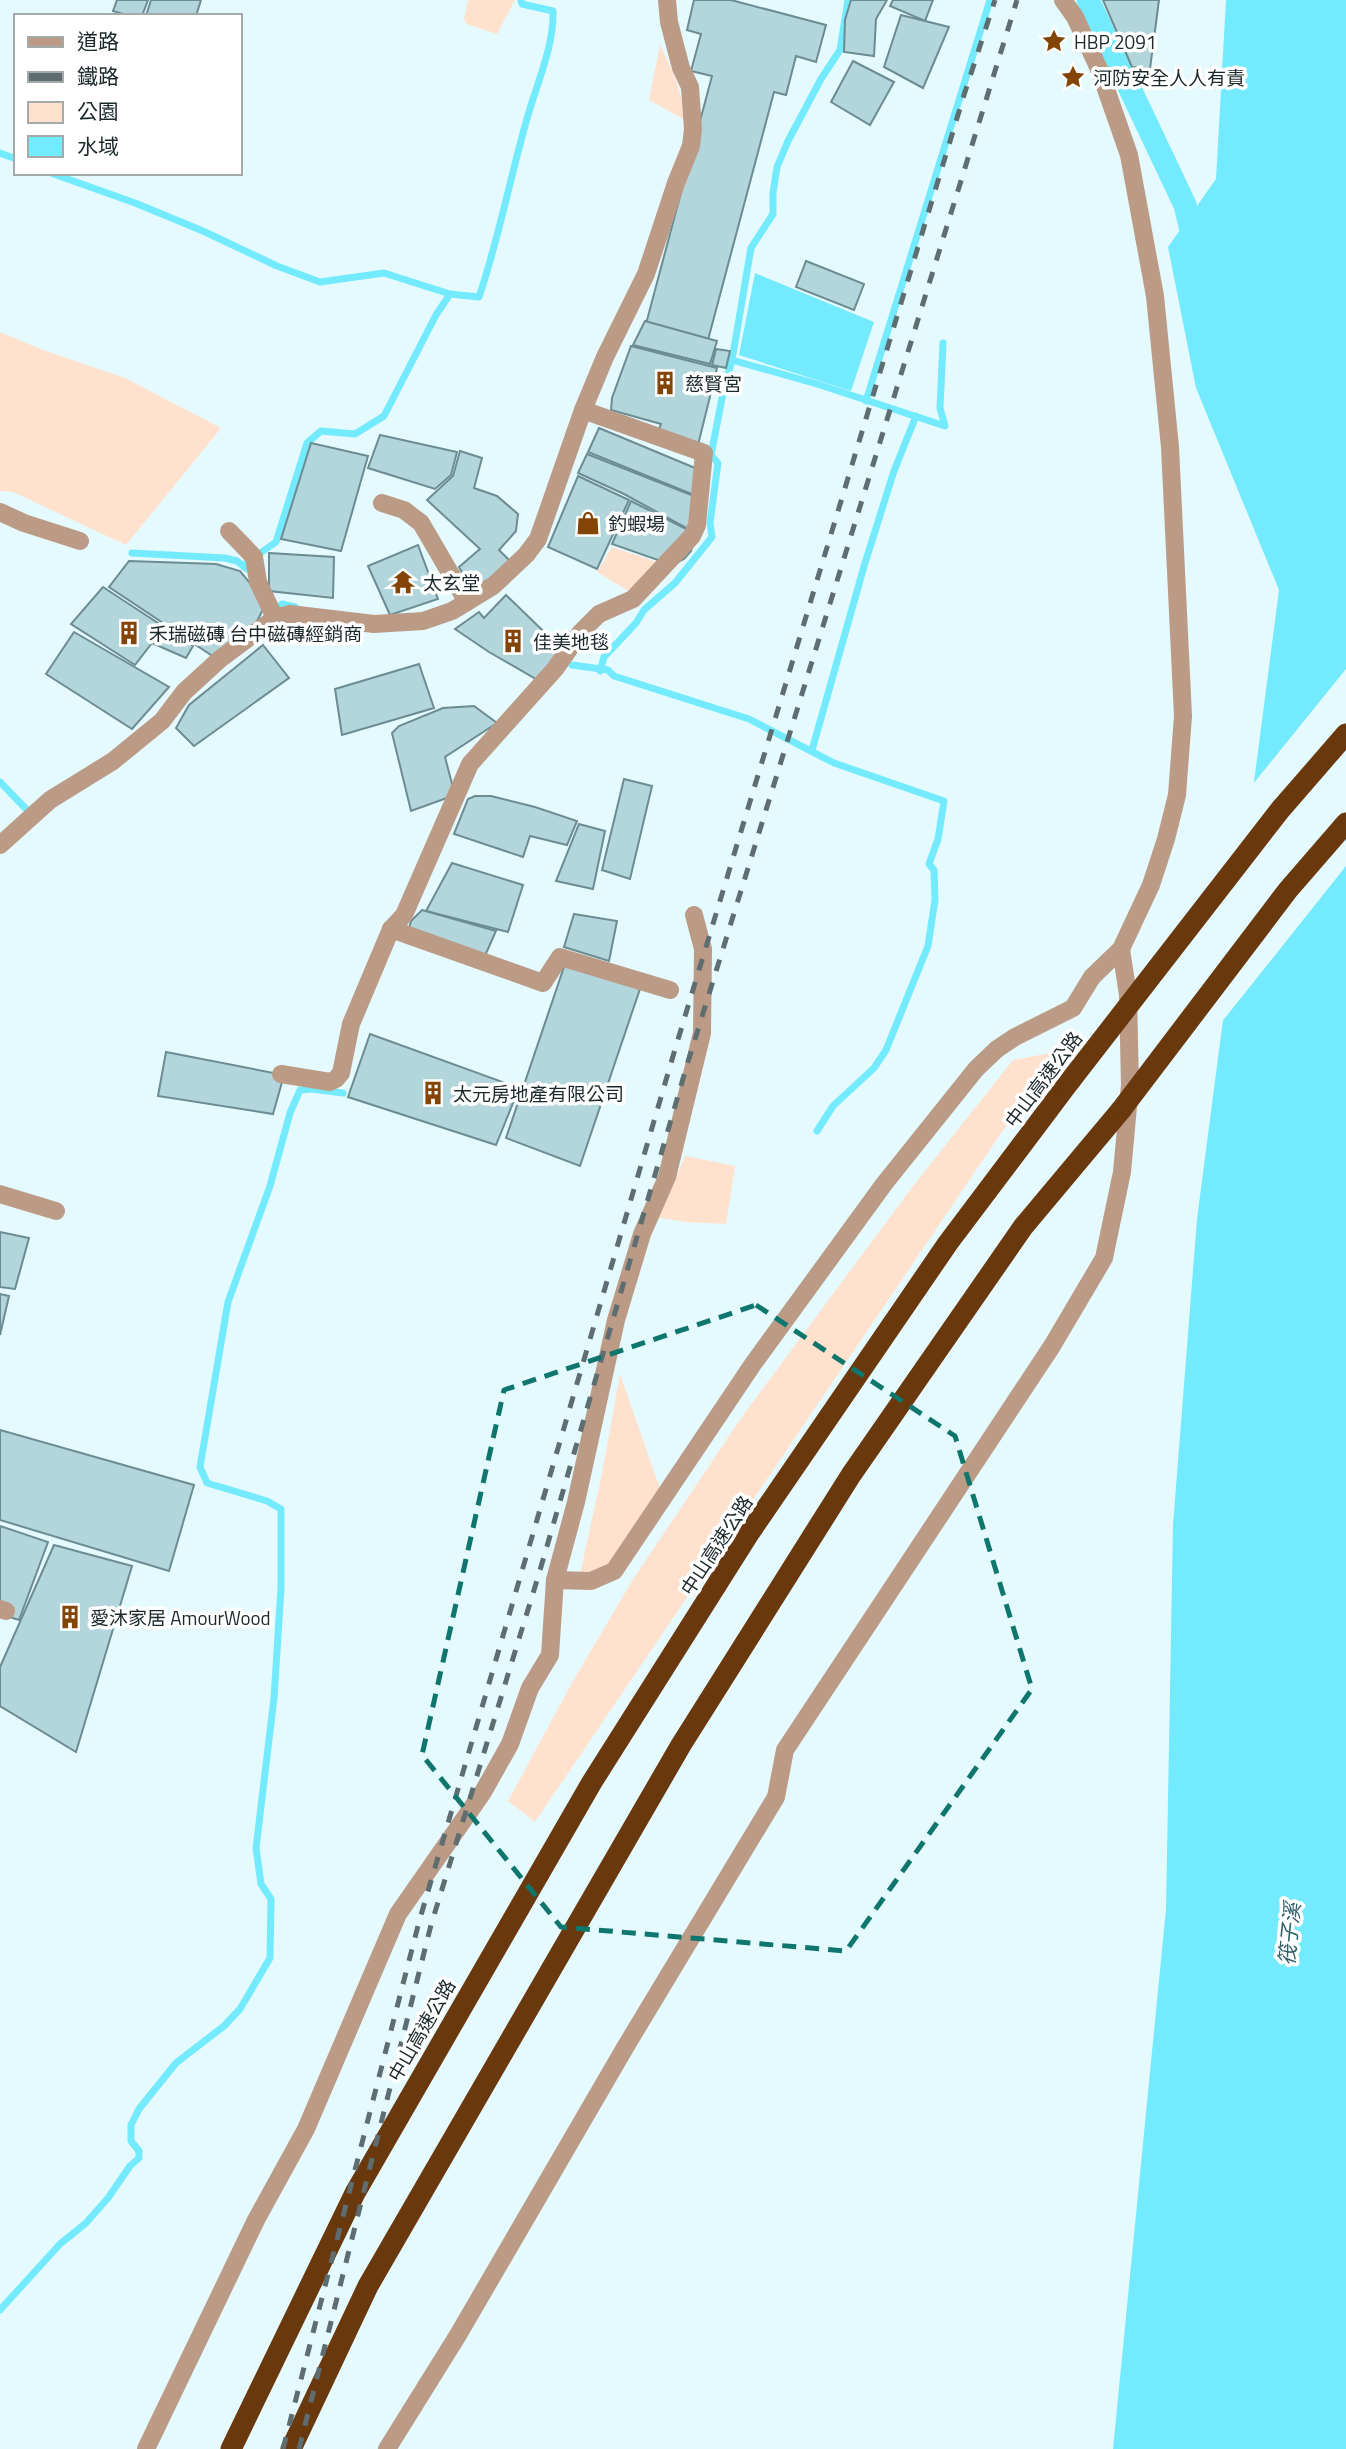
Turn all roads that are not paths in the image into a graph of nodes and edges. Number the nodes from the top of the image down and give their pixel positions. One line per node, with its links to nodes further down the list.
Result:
1 (667, 0): 3 (street)
2 (1063, 0): 15 (street)
3 (583, 410): 8 (street); 14 (street)
4 (382, 503): 8 (street)
5 (0, 512): 7 (street)
6 (229, 531): 9 (street)
7 (80, 541)
8 (467, 602): 9 (street)
9 (275, 618): 12 (street)
10 (1346, 734): 22 (highway, 中山高速公路, bridge)
11 (1346, 823): 23 (highway, bridge)
12 (0, 845)
13 (694, 915): 20 (street)
14 (391, 929): 16 (street); 17 (street)
15 (1121, 948): 20 (street); 24 (street)
16 (670, 990)
17 (281, 1074)
18 (0, 1195): 19 (street)
19 (56, 1212)
20 (555, 1580): 21 (street)
21 (146, 2449)
22 (231, 2449)
23 (291, 2449)
24 (387, 2449)

